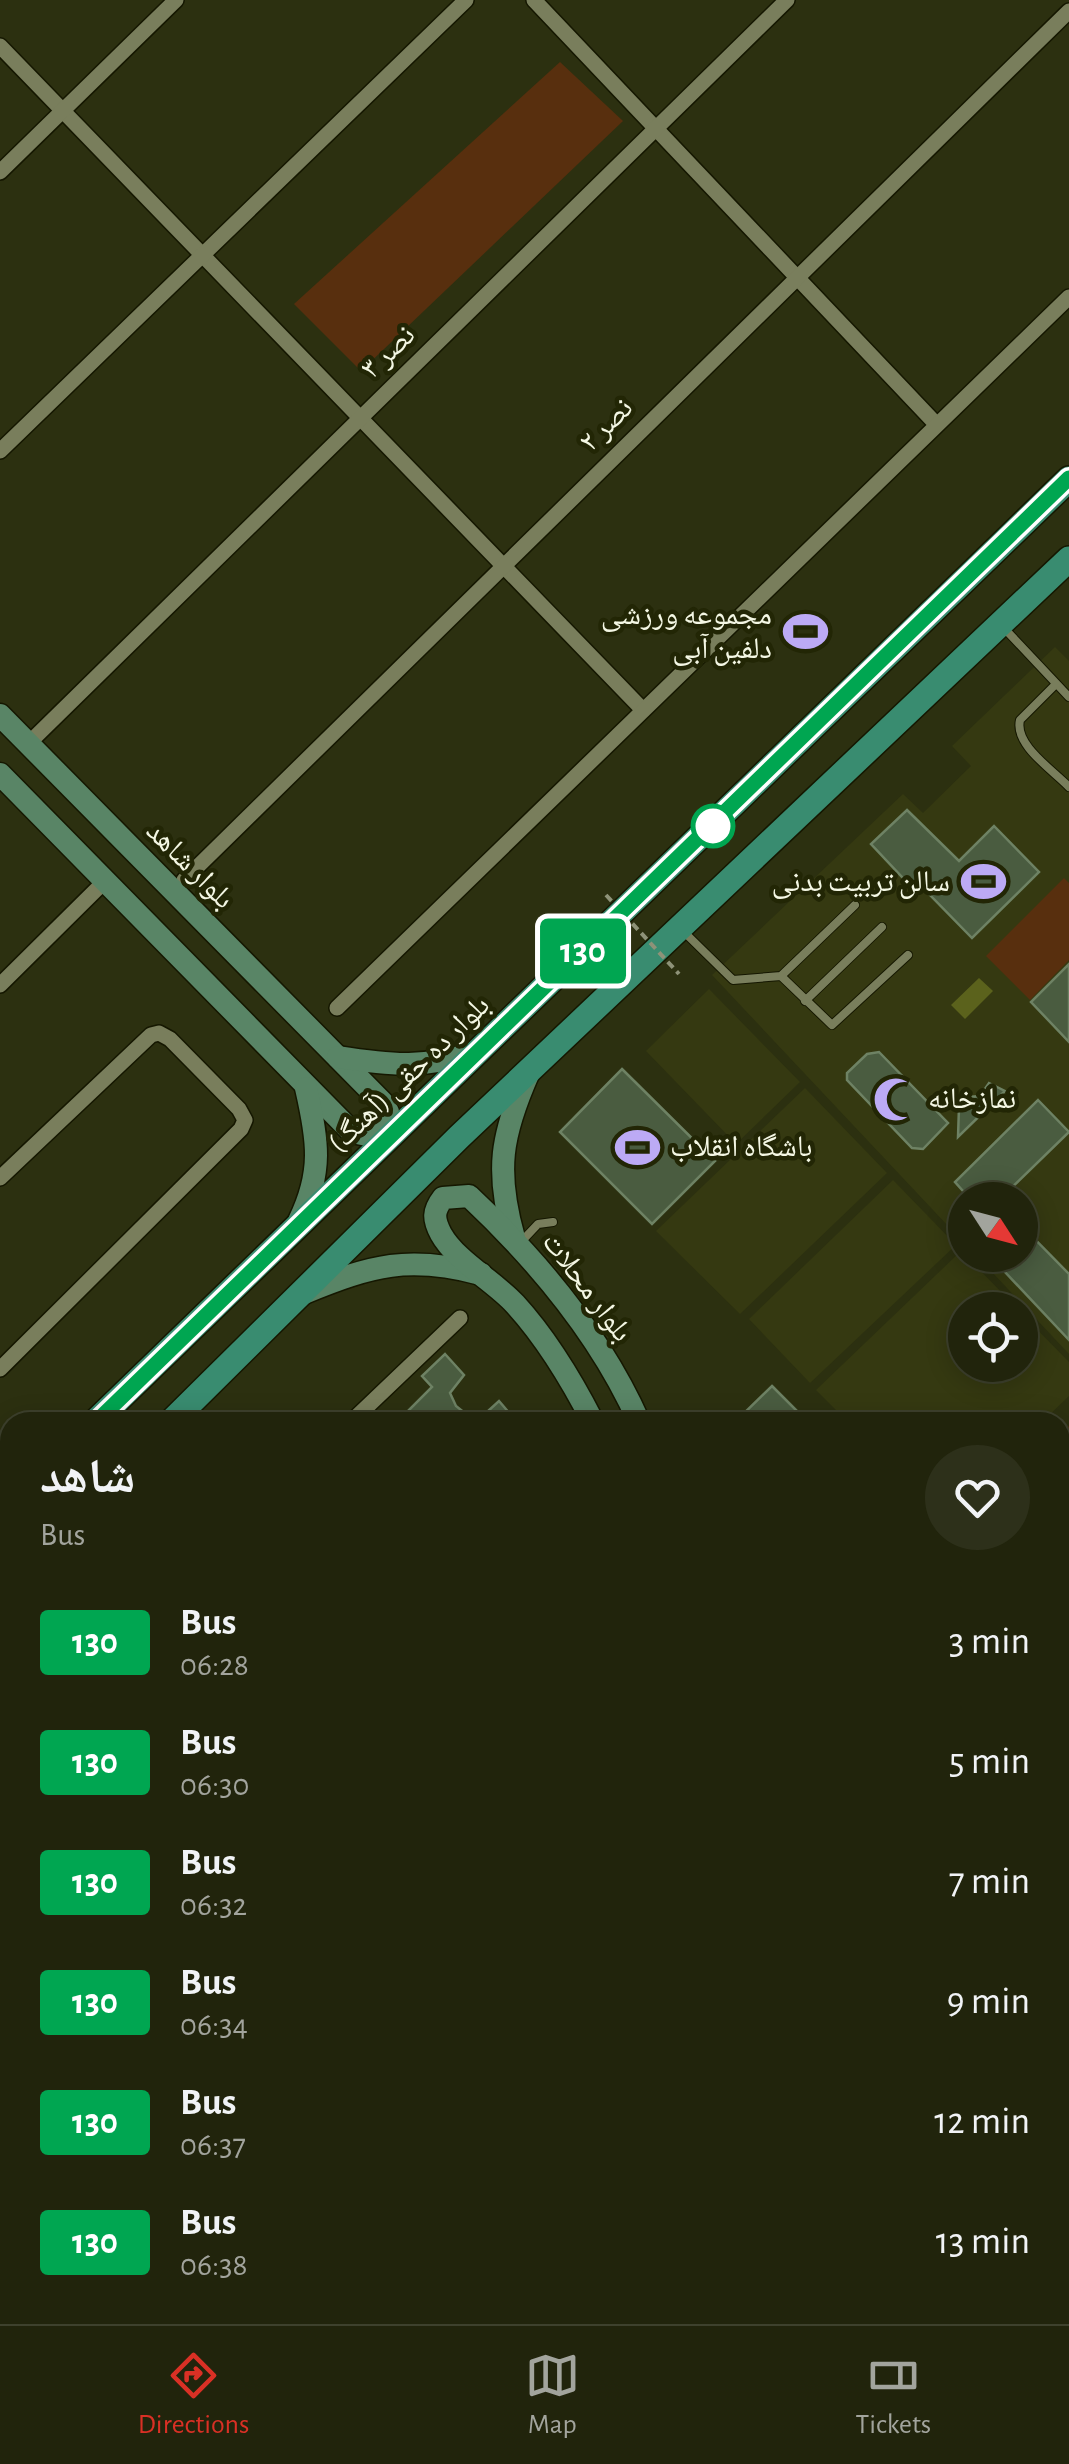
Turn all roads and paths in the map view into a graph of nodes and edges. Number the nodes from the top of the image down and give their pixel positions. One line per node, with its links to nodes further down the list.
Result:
1 (176, 0): 7 (street)
2 (466, 0): 10 (street)
3 (534, 0): 8 (street)
4 (787, 0): 8 (street, نصر ۳)
5 (1069, 11): 11 (street, نصر ۲)
6 (0, 46): 7 (street)
7 (62, 110): 9 (street); 10 (street)
8 (656, 128): 11 (street); 13 (street, نصر ۳)
9 (0, 172)
10 (202, 255): 13 (street); 15 (street)
11 (796, 276): 14 (street); 18 (street, نصر ۲)
12 (1069, 297): 14 (street)
13 (360, 418): 18 (street); 24 (street, نصر ۳)
14 (936, 424): 22 (street)
15 (0, 451)
16 (1069, 478): 39 (main road, بلوار ده حقی (آهنگ))
17 (1069, 559): 19 (main road)
18 (503, 565): 22 (street); 27 (street, نصر ۲)
19 (1001, 624): 20 (lane); 32 (main road)
20 (1056, 684): 21 (lane); 26 (lane)
21 (1069, 697)
22 (643, 710): 38 (street)
23 (0, 715): 24 (main road, بلوار شاهد)
24 (28, 744): 25 (main road); 40 (main road, بلوار شاهد)
25 (0, 773): 28 (main road)
26 (1069, 787)
27 (184, 880)
28 (105, 881): 36 (street); 42 (main road)
29 (606, 895): 34 (path, bridge)
30 (855, 905): 35 (lane)
31 (882, 926): 37 (lane)
32 (680, 928): 35 (lane); 41 (main road)
33 (908, 955): 37 (lane)
34 (679, 974)
35 (780, 976): 37 (lane)
36 (0, 984)
37 (805, 1002)
38 (337, 1008)
39 (479, 1052): 40 (main road); 45 (main road, بلوار ده حقی (آهنگ))
40 (338, 1057): 42 (main road, بلوار شاهد)
41 (530, 1069): 46 (main road, بلوار محلات); 48 (main road)
42 (305, 1085): 45 (main road)
43 (0, 1178): 50 (street)
44 (553, 1222): 46 (lane)
45 (295, 1229): 51 (main road, بلوار ده حقی (آهنگ))
46 (516, 1246): 47 (main road); 55 (main road, بلوار محلات)
47 (485, 1275): 48 (main road); 54 (main road)
48 (301, 1294): 52 (main road)
49 (460, 1318): 53 (street)
50 (0, 1369)
51 (108, 1412)
52 (181, 1412)
53 (361, 1412)
54 (588, 1412)
55 (634, 1412)

